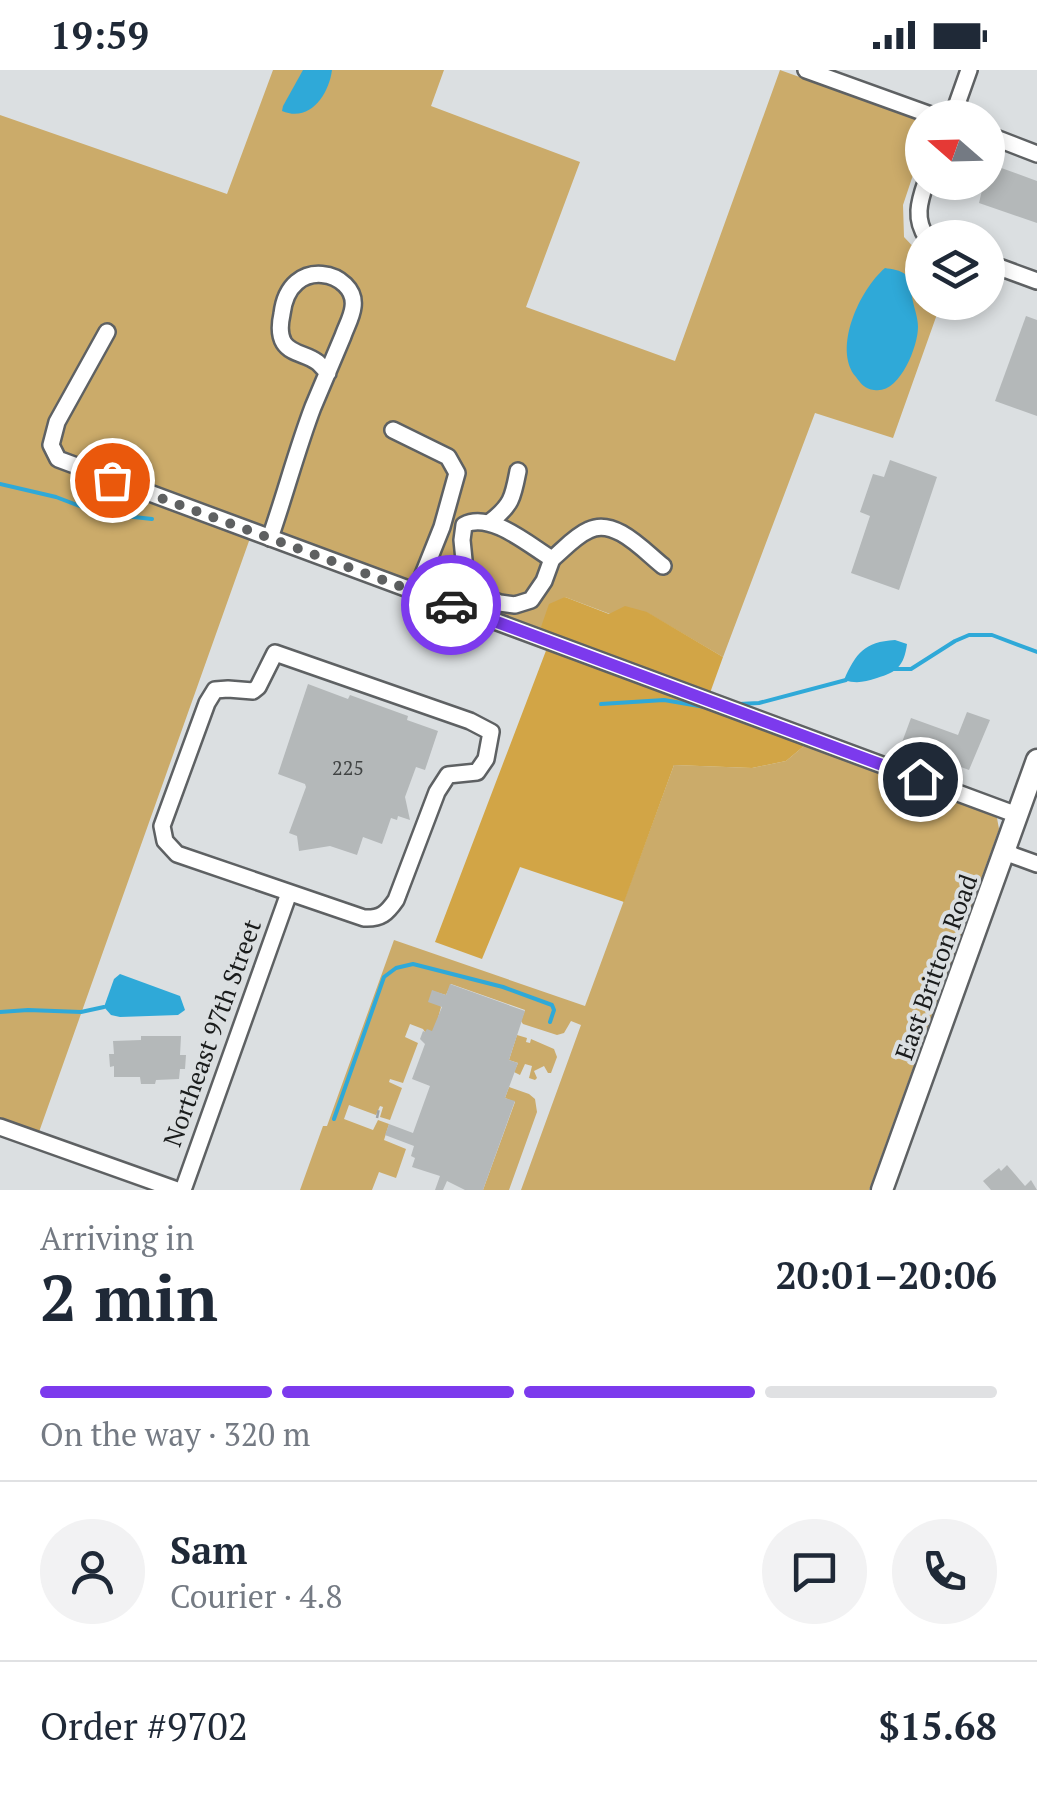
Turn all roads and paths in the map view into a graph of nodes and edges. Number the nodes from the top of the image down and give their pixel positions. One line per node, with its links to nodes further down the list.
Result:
1 (806, 70): 4 (street)
2 (969, 70): 3 (street)
3 (958, 100)
4 (905, 106)
5 (1005, 142): 6 (street)
6 (1037, 154)
7 (1005, 269): 8 (street)
8 (1037, 281)
9 (106, 332): 14 (street)
10 (328, 373): 10 (street); 14 (street)
11 (393, 430): 18 (street)
12 (518, 471): 13 (street)
13 (490, 522): 15 (street); 17 (street)
14 (270, 538): 18 (street)
15 (552, 559): 16 (street); 17 (street)
16 (664, 566)
17 (458, 588): 19 (street)
18 (416, 592): 19 (street)
19 (450, 604): 21 (street)
20 (1037, 760): 21 (main road, East Britton Road)
21 (1018, 815): 22 (main road, East Britton Road)
22 (1004, 852): 23 (street); 29 (main road, East Britton Road)
23 (1037, 864)
24 (289, 893): 24 (street); 28 (street, Northeast 97th Street)
25 (379, 1108): 26 (path)
26 (377, 1118)
27 (0, 1127): 28 (street)
28 (180, 1190)
29 (882, 1190)

